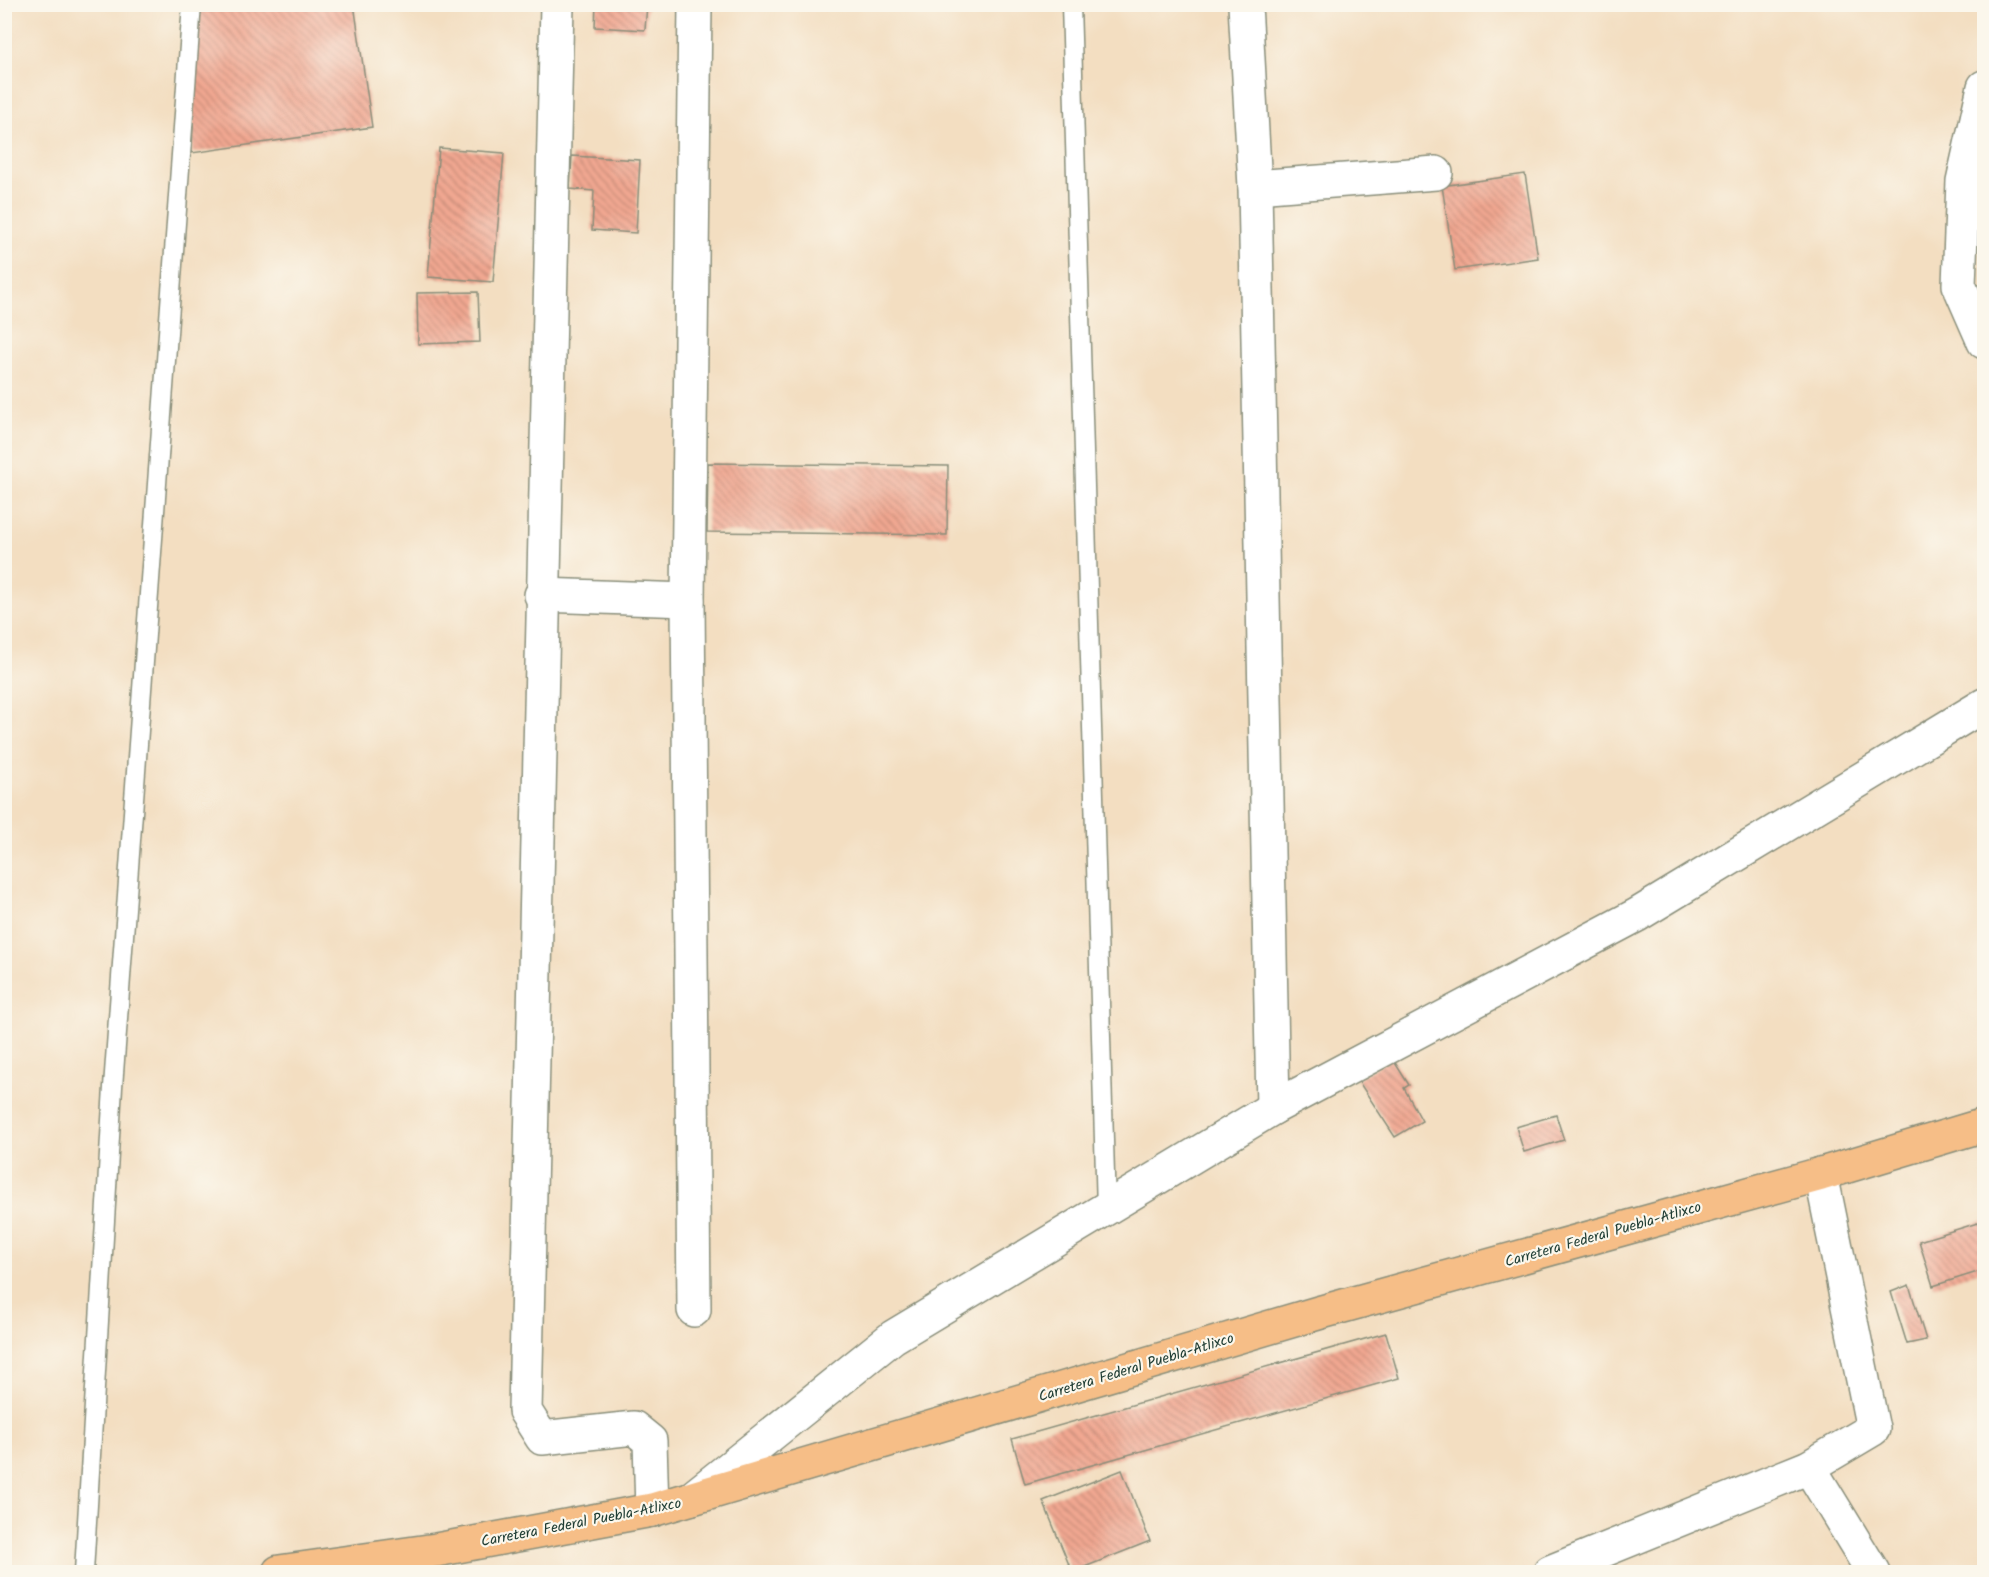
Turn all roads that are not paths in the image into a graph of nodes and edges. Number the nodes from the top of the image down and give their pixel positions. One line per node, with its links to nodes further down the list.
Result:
1 (192, 4): 21 (lane)
2 (556, 4): 10 (street)
3 (695, 4): 11 (street)
4 (1071, 4): 16 (lane)
5 (1245, 4): 8 (street)
6 (1984, 87): 9 (street)
7 (1436, 173): 8 (street)
8 (1255, 187): 13 (street)
9 (1984, 342)
10 (541, 595): 11 (street); 20 (street)
11 (688, 600): 17 (street)
12 (1984, 705): 13 (street)
13 (1273, 1108): 16 (street)
14 (1984, 1125): 15 (main road, Carretera Federal Puebla-Atlixco)
15 (1821, 1174): 18 (street); 19 (main road, Carretera Federal Puebla-Atlixco)
16 (1106, 1209): 19 (street)
17 (694, 1310)
18 (1809, 1467): 23 (street); 24 (street)
19 (691, 1500): 20 (main road, Carretera Federal Puebla-Atlixco)
20 (652, 1510): 22 (main road, Carretera Federal Puebla-Atlixco)
21 (84, 1572)
22 (279, 1572)
23 (1550, 1572)
24 (1873, 1572)

